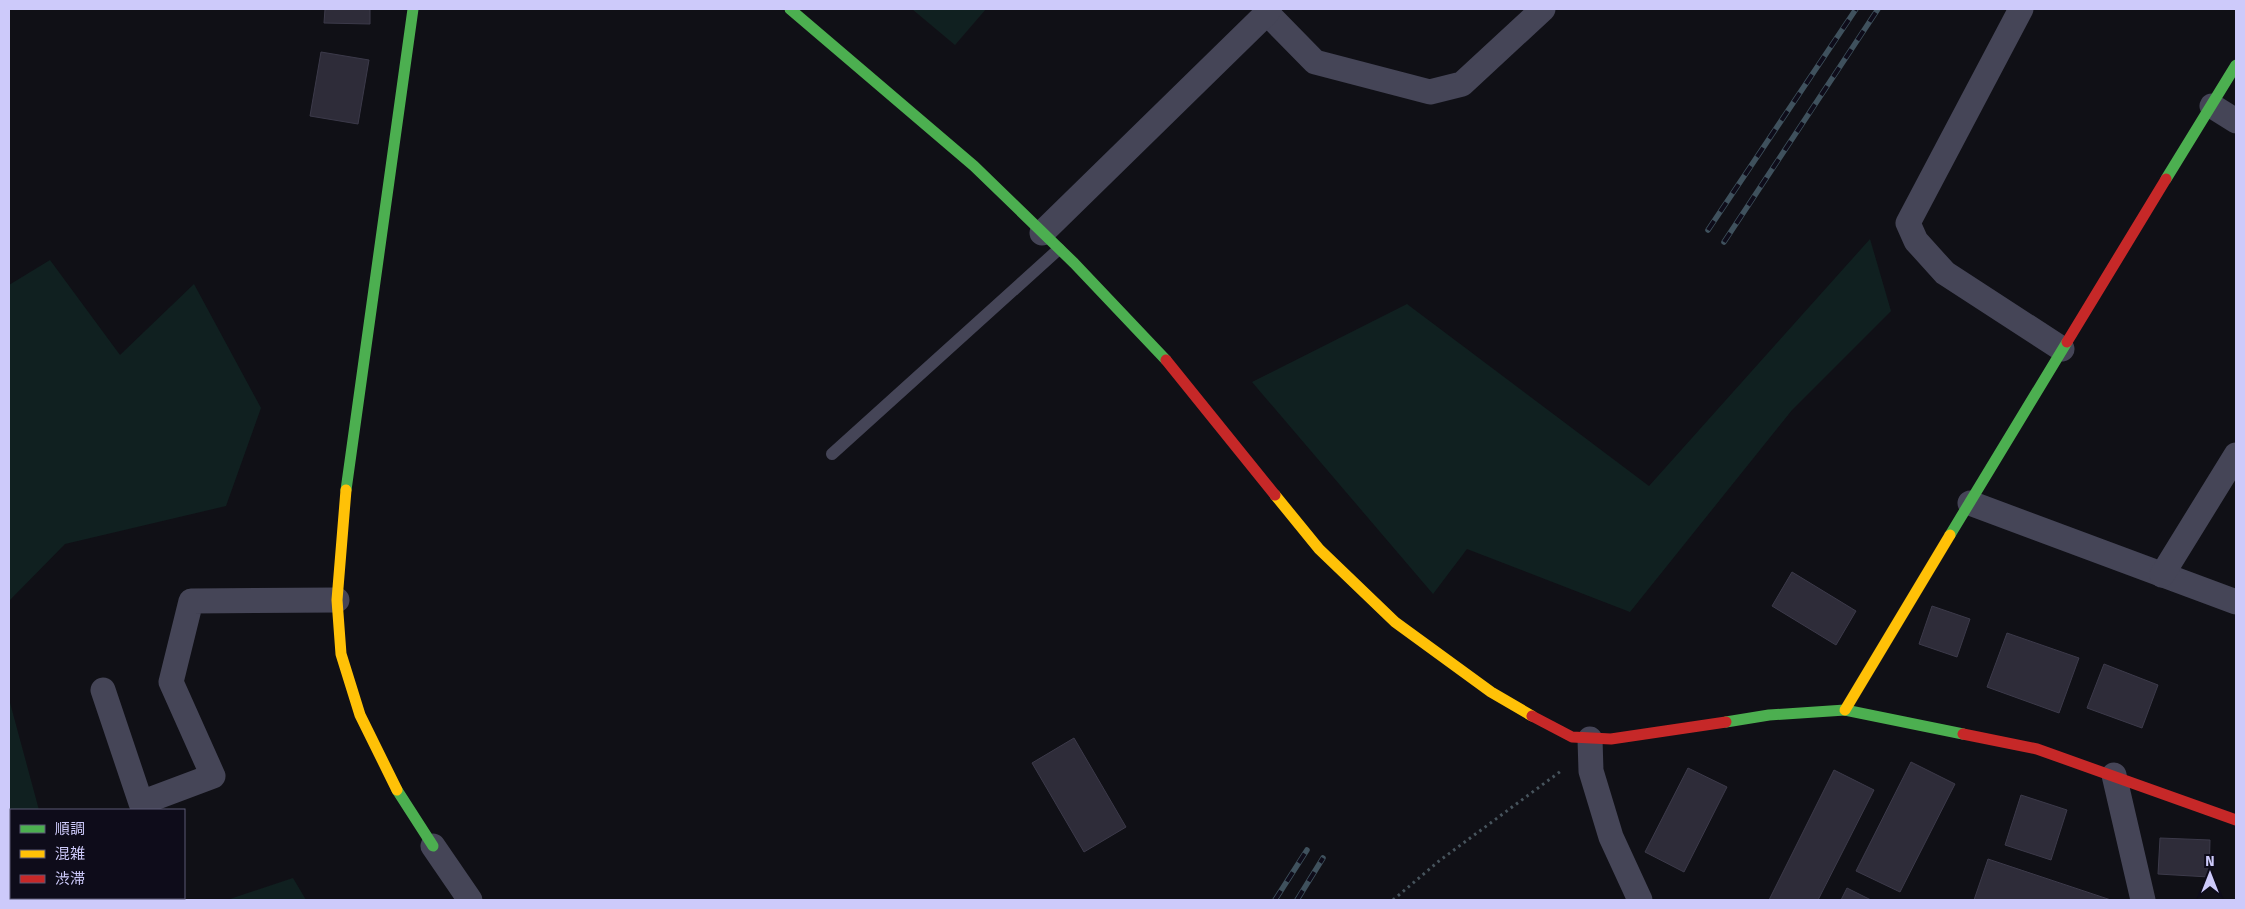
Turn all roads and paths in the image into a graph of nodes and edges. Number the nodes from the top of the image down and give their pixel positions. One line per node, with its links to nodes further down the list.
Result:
1 (413, 9): 15 (street)
2 (790, 9): 9 (street)
3 (1543, 9): 5 (street)
4 (2021, 9): 10 (street)
5 (1268, 11): 9 (street)
6 (2236, 65): 7 (street)
7 (2212, 106): 8 (street); 10 (street)
8 (2236, 121)
9 (1051, 241): 11 (lane); 19 (street)
10 (2062, 350): 13 (street)
11 (832, 454)
12 (2236, 455): 14 (street)
13 (1970, 502): 14 (street); 18 (street)
14 (2162, 575): 16 (street)
15 (337, 600): 17 (street); 22 (street)
16 (2236, 602)
17 (104, 690)
18 (1845, 710): 19 (street); 20 (street)
19 (1590, 745): 24 (path); 25 (street)
20 (2114, 775): 21 (street); 26 (street)
21 (2236, 820)
22 (433, 846): 23 (street)
23 (470, 900)
24 (1393, 900)
25 (1640, 900)
26 (2143, 900)

